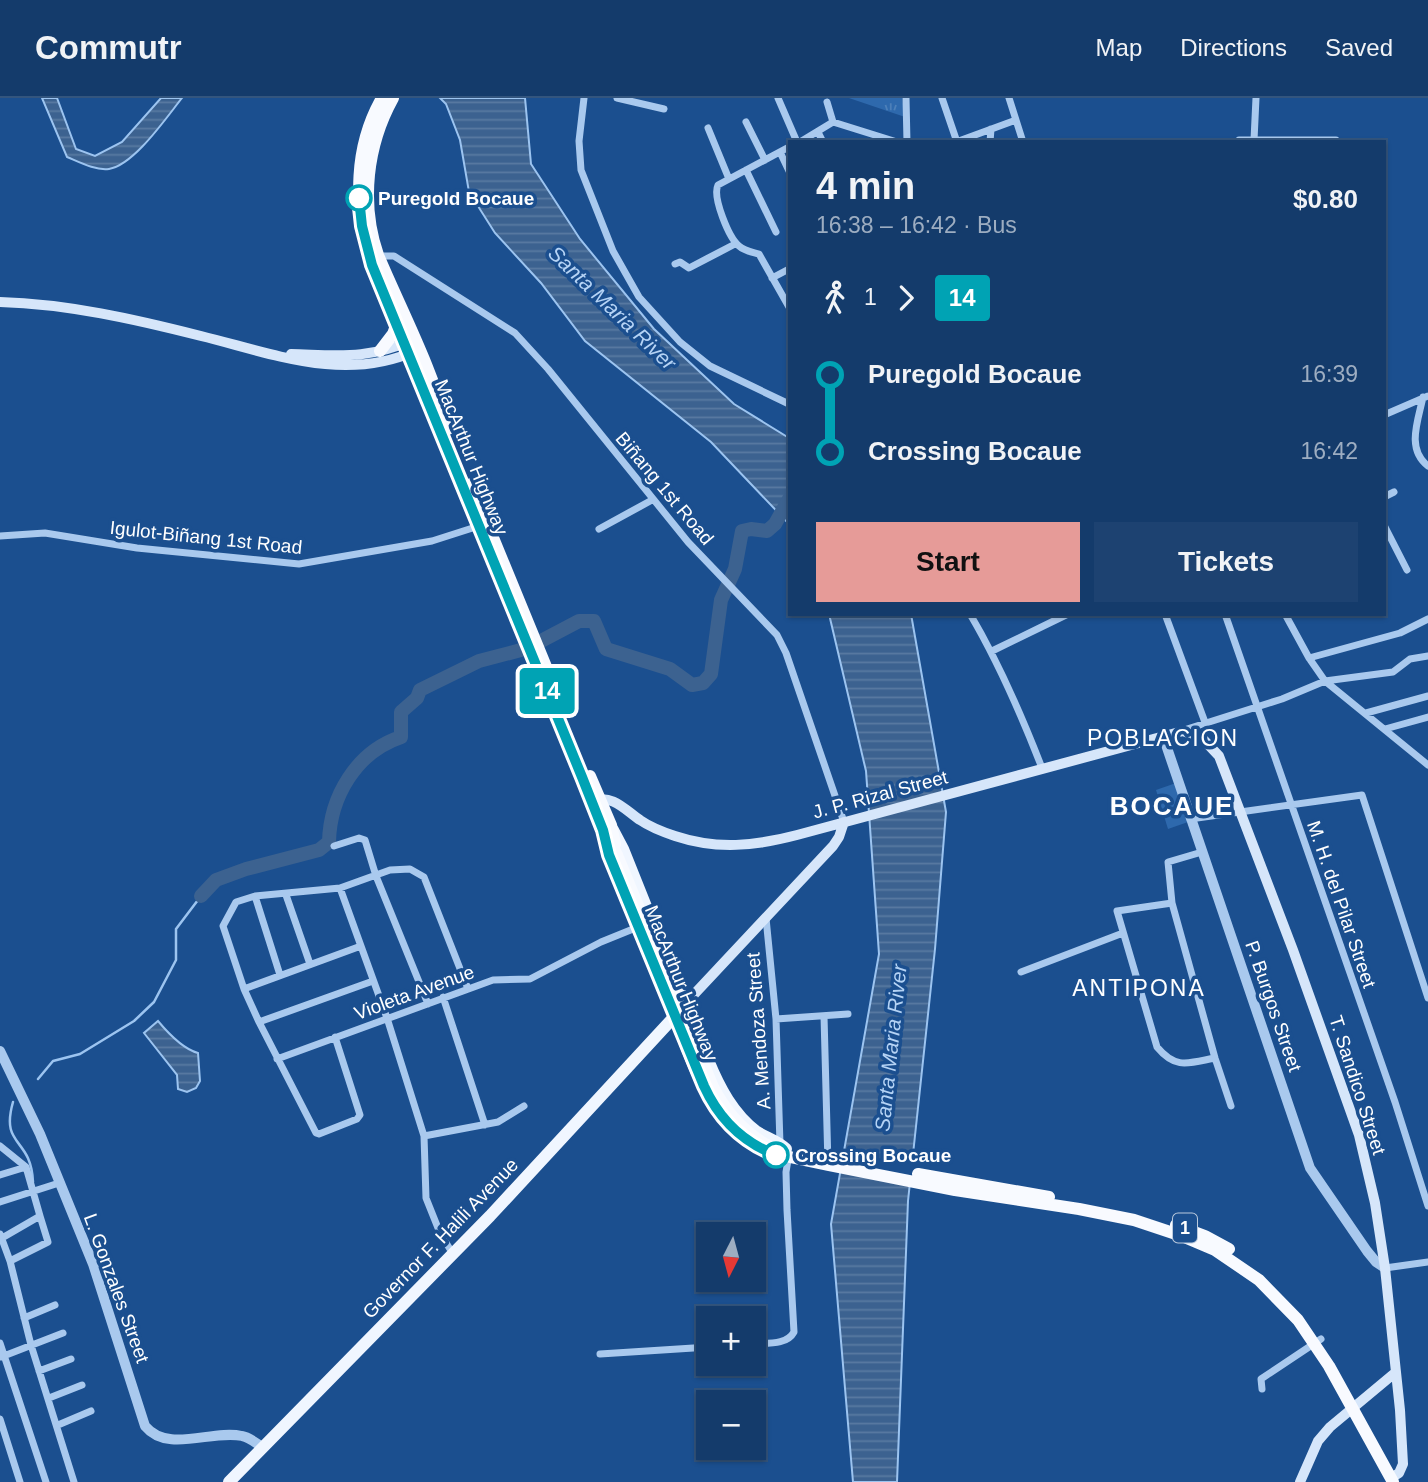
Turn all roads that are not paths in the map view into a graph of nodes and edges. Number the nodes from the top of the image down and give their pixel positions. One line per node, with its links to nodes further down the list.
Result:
1 (383, 98): 39 (highway, MacArthur Highway / 1)
2 (393, 98): 39 (highway, MacArthur Highway / 1)
3 (584, 98): 50 (street)
4 (617, 98): 11 (street)
5 (778, 98): 19 (street)
6 (906, 98): 24 (street)
7 (943, 98): 25 (street)
8 (1009, 98): 14 (street)
9 (1256, 98): 30 (street)
10 (827, 103): 13 (street)
11 (664, 109)
12 (746, 122): 33 (street)
13 (834, 122): 17 (street); 18 (street)
14 (1010, 122): 16 (street); 28 (street)
15 (708, 128): 36 (street)
16 (991, 129): 26 (street); 27 (street)
17 (863, 130): 22 (street); 23 (street)
18 (818, 132): 20 (street); 21 (street)
19 (798, 140)
20 (803, 140)
21 (822, 140)
22 (868, 140)
23 (891, 140)
24 (907, 140)
25 (956, 140)
26 (962, 140)
27 (990, 140)
28 (1022, 140)
29 (1239, 140): 30 (street)
30 (1254, 140)
31 (788, 148): 32 (street)
32 (780, 152): 33 (street); 34 (street)
33 (765, 160): 35 (street)
34 (788, 169)
35 (746, 170): 36 (street); 37 (street)
36 (729, 179): 38 (street)
37 (776, 232)
38 (735, 244): 40 (street); 42 (street)
39 (374, 256): 45 (highway, MacArthur Highway / 1); 46 (highway, MacArthur Highway / 1); 55 (street, Biñang 1st Road)
40 (675, 264)
41 (788, 270): 42 (street)
42 (772, 278): 44 (street)
43 (0, 302): 48 (main road)
44 (788, 305)
45 (397, 323): 46 (highway, MacArthur Highway / 1); 47 (highway)
46 (412, 346): 47 (main road); 48 (main road); 56 (highway, MacArthur Highway / 1)
47 (380, 351): 48 (main road)
48 (274, 355)
49 (1425, 396): 51 (street); 52 (street)
50 (788, 403)
51 (1386, 414)
52 (1428, 466)
53 (1394, 492): 54 (street)
54 (1386, 496)
55 (652, 500): 57 (street); 85 (street, Biñang 1st Road)
56 (484, 524): 59 (street, Igulot-Biñang 1st Road); 81 (highway, MacArthur Highway / 1)
57 (599, 529)
58 (1386, 530): 60 (street)
59 (0, 537)
60 (1407, 570)
61 (971, 616): 67 (street)
62 (1065, 616): 67 (street)
63 (1166, 616): 75 (street)
64 (1226, 616): 72 (street, M. H. del Pilar Street)
65 (1286, 616): 69 (street)
66 (1428, 619): 69 (street)
67 (992, 651): 80 (street)
68 (1428, 656): 70 (street)
69 (1309, 658): 70 (street)
70 (1325, 681): 72 (street); 73 (street)
71 (1428, 696): 73 (street)
72 (1257, 707): 75 (street); 82 (street, M. H. del Pilar Street)
73 (1366, 713): 76 (street)
74 (1428, 717): 76 (street)
75 (1206, 724): 77 (street)
76 (1385, 729): 79 (street)
77 (1183, 731): 78 (main road, J. P. Rizal Street); 83 (main road, T. Sandico Street)
78 (1163, 736): 80 (main road, J. P. Rizal Street); 84 (street, P. Burgos Street)
79 (1428, 765)
80 (1042, 768): 85 (main road, J. P. Rizal Street)
81 (596, 800): 85 (main road, J. P. Rizal Street); 86 (highway, MacArthur Highway / 1)
82 (1290, 805): 83 (street); 105 (street); 130 (street, M. H. del Pilar Street)
83 (1241, 811): 84 (street); 136 (main road, T. Sandico Street)
84 (1191, 819): 88 (street, P. Burgos Street)
85 (844, 822): 94 (main road)
86 (607, 827): 95 (main road, MacArthur Highway / 1); 107 (main road, MacArthur Highway / 1); 123 (highway, 1, bridge)
87 (334, 846): 89 (street)
88 (1202, 852): 93 (street); 136 (street, P. Burgos Street)
89 (376, 876): 90 (street); 103 (street); 106 (street)
90 (340, 888): 91 (street); 97 (street)
91 (286, 895): 92 (street); 98 (street)
92 (255, 896): 100 (street); 102 (street)
93 (1172, 903): 96 (street); 116 (street)
94 (766, 916): 107 (main road); 112 (street, A. Mendoza Street)
95 (638, 927): 103 (street, Violeta Avenue); 109 (main road, MacArthur Highway / 1)
96 (1123, 933): 99 (street); 116 (street)
97 (361, 946): 98 (street); 101 (street)
98 (310, 964): 100 (street)
99 (1021, 972)
100 (280, 975): 102 (street)
101 (373, 981): 111 (street); 113 (street)
102 (244, 989): 113 (street)
103 (468, 989): 104 (street, Violeta Avenue)
104 (443, 997): 106 (street, Violeta Avenue); 120 (street)
105 (1428, 998)
106 (428, 1004): 111 (street, Violeta Avenue)
107 (685, 1004): 123 (main road, MacArthur Highway / 1)
108 (848, 1014): 110 (street)
109 (675, 1016): 123 (main road, MacArthur Highway / 1); 133 (main road, Governor F. Halili Avenue)
110 (824, 1016): 112 (street); 124 (street)
111 (387, 1017): 114 (street, Violeta Avenue); 121 (street)
112 (776, 1019): 123 (street, A. Mendoza Street)
113 (259, 1022): 117 (street)
114 (335, 1037): 117 (street, Violeta Avenue); 117 (street)
115 (0, 1051): 127 (street, L. Gonzales Street)
116 (1215, 1058): 119 (street)
117 (277, 1059)
118 (524, 1106): 120 (street)
119 (1231, 1106)
120 (485, 1125): 121 (street)
121 (424, 1136): 133 (street)
122 (0, 1146): 125 (street)
123 (782, 1150): 124 (highway, MacArthur Highway / 1); 142 (street, A. Mendoza Street)
124 (830, 1162): 140 (highway, MacArthur Highway / 1)
125 (26, 1167): 126 (street); 128 (street)
126 (0, 1175)
127 (59, 1183): 128 (street); 157 (street, L. Gonzales Street)
128 (33, 1191): 129 (street); 131 (street)
129 (0, 1202)
130 (1428, 1206)
131 (40, 1216): 132 (street); 134 (street)
132 (1, 1236): 134 (street)
133 (453, 1254): 157 (main road, Governor F. Halili Avenue)
134 (10, 1261): 138 (street)
135 (1428, 1262): 136 (street)
136 (1385, 1268): 149 (main road, T. Sandico Street)
137 (55, 1305): 138 (street)
138 (24, 1318): 143 (street)
139 (64, 1333): 143 (street)
140 (1318, 1341): 151 (street); 153 (highway, MacArthur Highway / 1)
141 (0, 1343): 146 (street)
142 (766, 1343)
143 (31, 1345): 146 (street); 148 (street)
144 (696, 1349): 145 (street)
145 (600, 1354)
146 (2, 1357): 160 (street)
147 (71, 1359): 148 (street)
148 (39, 1371): 152 (street)
149 (1396, 1372): 153 (main road); 158 (main road, T. Sandico Street)
150 (82, 1385): 152 (street)
151 (1262, 1389)
152 (49, 1398): 156 (street)
153 (1355, 1405): 158 (highway, MacArthur Highway / 1); 163 (main road)
154 (91, 1411): 156 (street)
155 (0, 1419): 159 (street)
156 (58, 1425): 161 (street)
157 (262, 1447): 162 (main road, Governor F. Halili Avenue)
158 (1395, 1479)
159 (20, 1482)
160 (46, 1482)
161 (74, 1482)
162 (229, 1482)
163 (1300, 1482)

